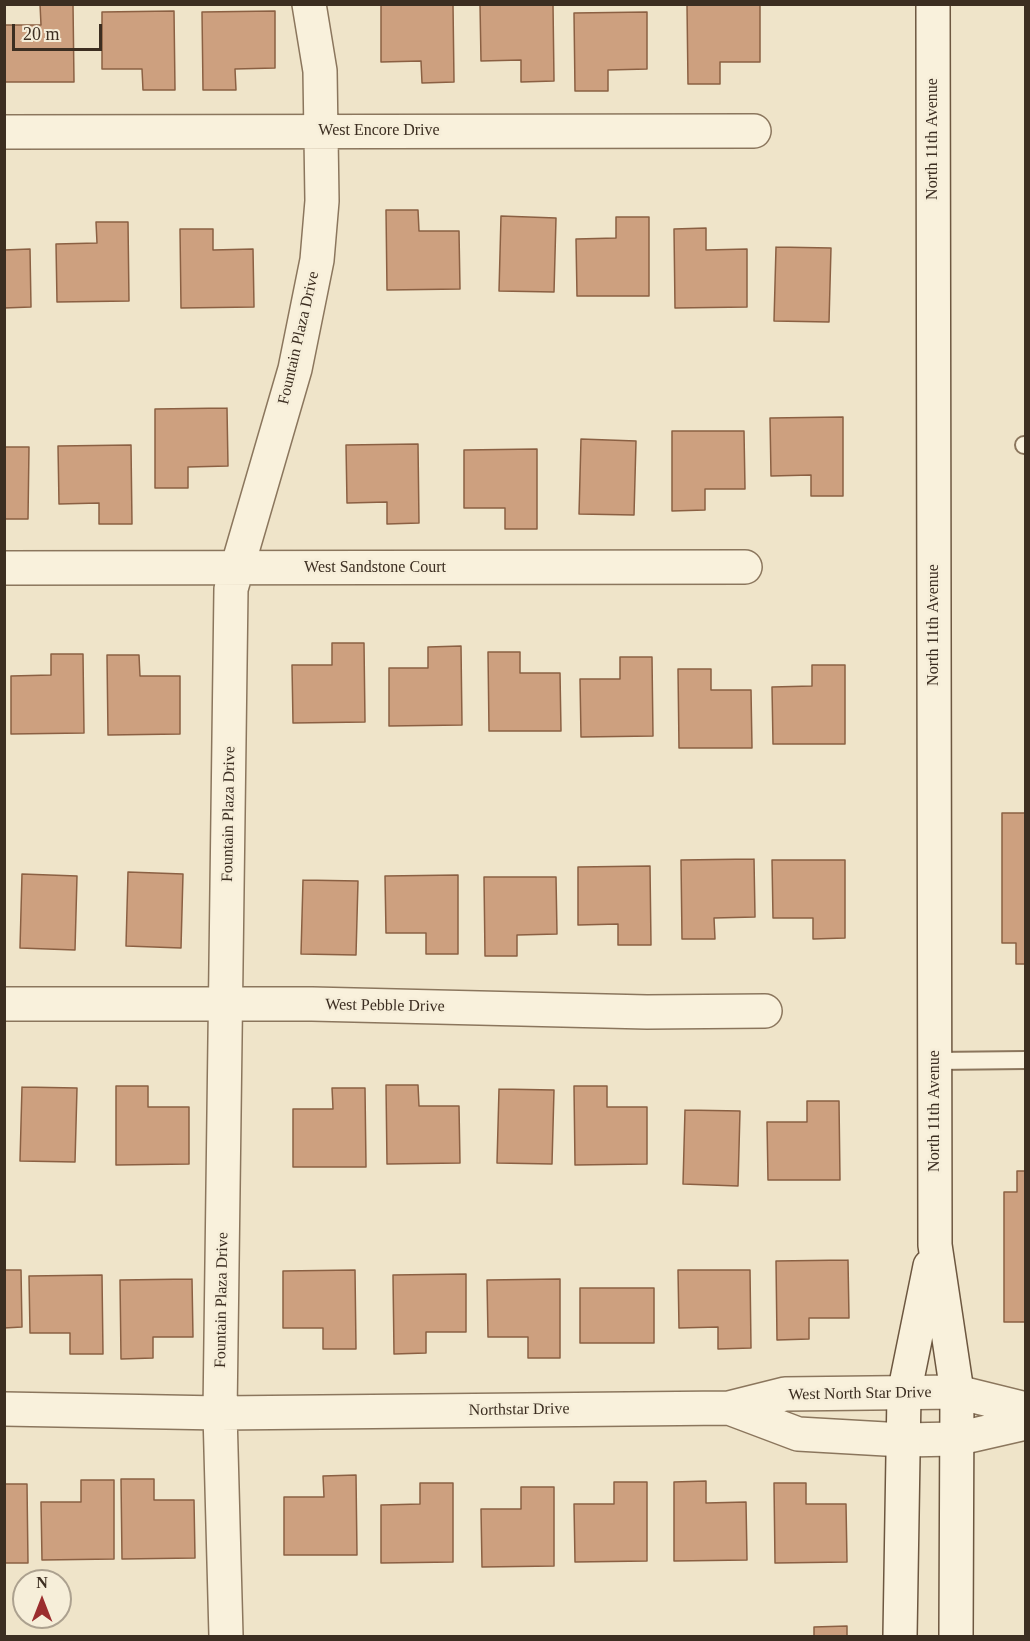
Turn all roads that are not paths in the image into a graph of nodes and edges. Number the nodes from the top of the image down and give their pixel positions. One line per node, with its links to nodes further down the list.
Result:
1 (309, 4): 3 (street, Fountain Plaza Drive)
2 (933, 4): 13 (street, North 11th Avenue)
3 (321, 131): 4 (street, West Encore Drive); 5 (street, West Encore Drive); 8 (street, Fountain Plaza Drive)
4 (754, 131)
5 (4, 132)
6 (745, 567): 8 (street, West Sandstone Court)
7 (4, 568): 8 (street, West Sandstone Court)
8 (237, 568): 10 (street, Fountain Plaza Drive)
9 (4, 1004): 10 (street, West Pebble Drive)
10 (227, 1004): 11 (street, West Pebble Drive); 20 (street, Fountain Plaza Drive)
11 (765, 1011)
12 (1026, 1060): 13 (lane)
13 (935, 1061): 14 (street, North 11th Avenue)
14 (935, 1245): 15 (street, North 11th Avenue); 16 (street, North 11th Avenue)
15 (957, 1392): 16 (street, West North Star Drive); 19 (street); 22 (street, North 11th Avenue)
16 (904, 1394): 17 (street, West North Star Drive); 23 (street, North 11th Avenue)
17 (729, 1408): 20 (street, Northstar Drive); 23 (street, Northstar Drive)
18 (4, 1409): 20 (street, Northstar Drive)
19 (1026, 1409)
20 (220, 1413): 24 (street, Fountain Plaza Drive)
21 (1026, 1423): 22 (street, Northstar Drive)
22 (956, 1439): 23 (street, Northstar Drive); 26 (street, North 11th Avenue)
23 (903, 1440): 25 (street, North 11th Avenue)
24 (226, 1636)
25 (900, 1636)
26 (956, 1636)

